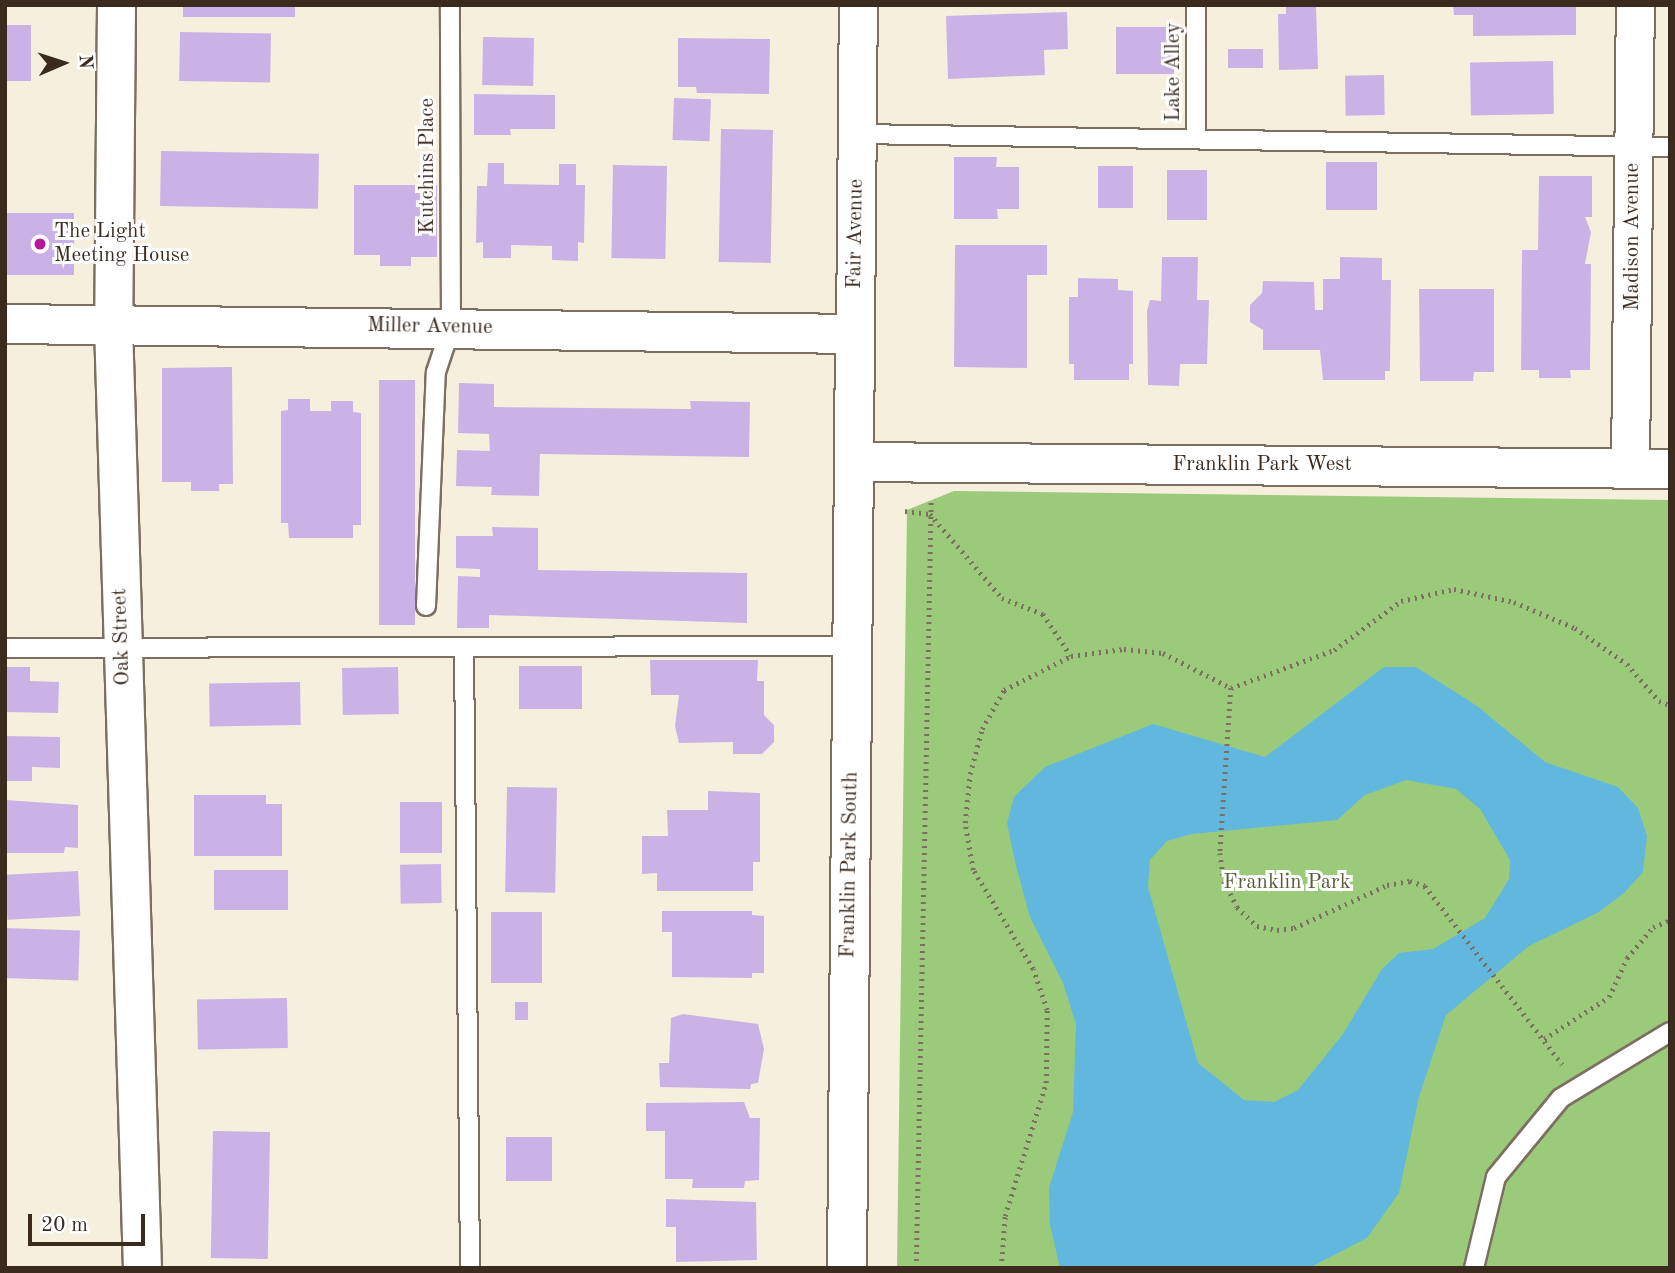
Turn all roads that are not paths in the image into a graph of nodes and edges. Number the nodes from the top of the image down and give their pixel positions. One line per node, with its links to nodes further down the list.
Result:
1 (117, 5): 11 (street, Oak Street)
2 (450, 5): 12 (lane, Kutchins Place)
3 (858, 5): 6 (street, Fair Avenue)
4 (1196, 5): 7 (lane, Lake Alley)
5 (1634, 5): 8 (street, Madison Avenue)
6 (857, 134): 7 (lane); 13 (street, Fair Avenue)
7 (1196, 139): 8 (lane)
8 (1633, 147): 9 (lane); 15 (street, Madison Avenue)
9 (1670, 147)
10 (5, 324): 11 (street, Miller Avenue)
11 (113, 325): 12 (street, Miller Avenue); 21 (street, Oak Street)
12 (451, 327): 13 (street, Miller Avenue); 17 (lane, Kutchins Place)
13 (855, 334): 14 (street, Fair Avenue)
14 (854, 462): 15 (street, Franklin Park West); 18 (street, Franklin Park South)
15 (1630, 468): 16 (street, Franklin Park West)
16 (1670, 469)
17 (426, 606)
18 (853, 646): 19 (lane); 25 (street, Franklin Park South)
19 (464, 647): 21 (lane); 24 (lane)
20 (5, 648): 21 (lane)
21 (122, 649): 23 (street, Oak Street)
22 (1670, 1032): 26 (lane)
23 (142, 1268)
24 (470, 1268)
25 (847, 1268)
26 (1474, 1268)

